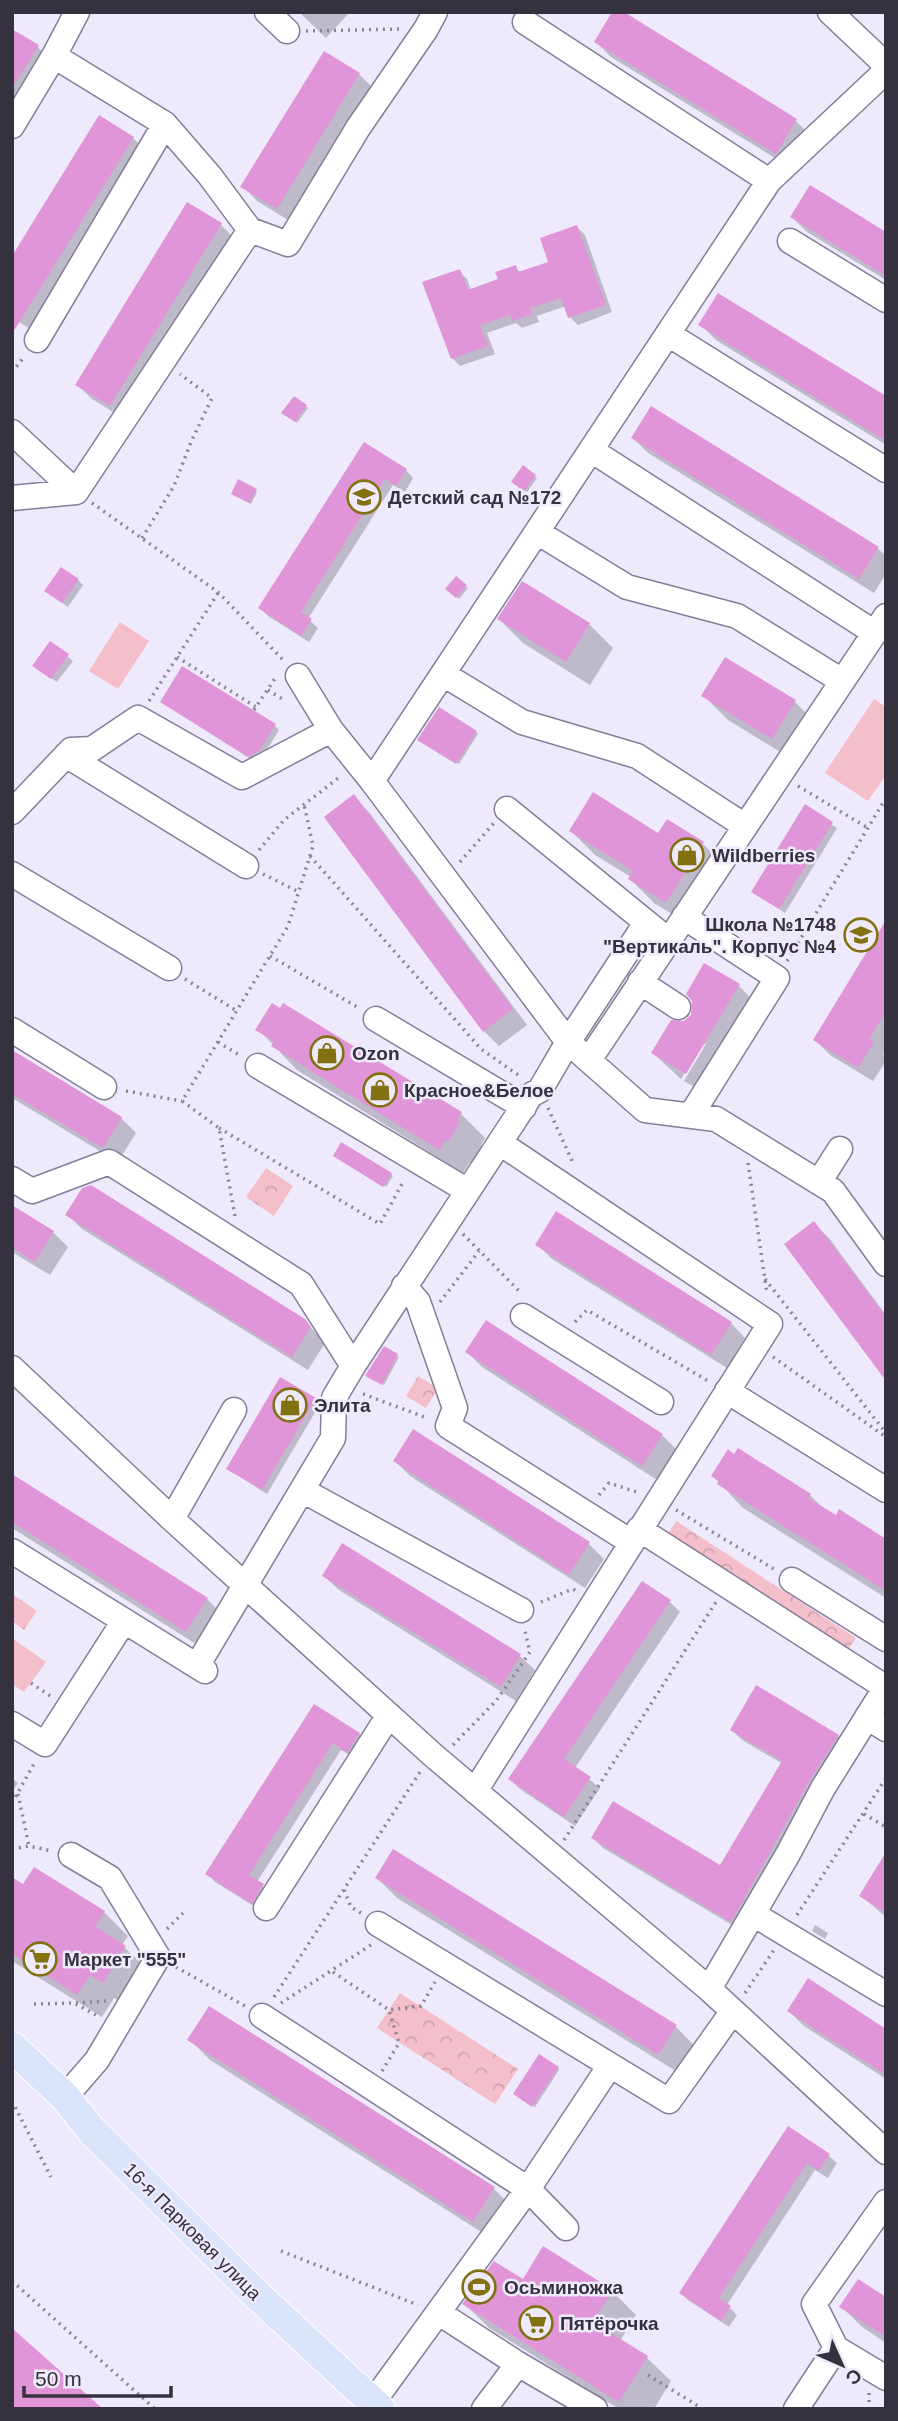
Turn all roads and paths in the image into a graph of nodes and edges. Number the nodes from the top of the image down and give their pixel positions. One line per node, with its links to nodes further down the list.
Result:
1 (77, 12): 7 (street)
2 (267, 12): 6 (street)
3 (830, 12): 8 (street)
4 (431, 21): 6 (path); 13 (street)
5 (525, 22): 12 (street)
6 (287, 31)
7 (54, 56): 10 (street); 11 (street)
8 (886, 65)
9 (886, 71): 12 (street)
10 (165, 124): 13 (street); 17 (street)
11 (12, 126)
12 (769, 181): 16 (street)
13 (250, 230): 18 (street)
14 (790, 241): 15 (street)
15 (886, 300)
16 (668, 334): 20 (street); 21 (street)
17 (37, 340)
18 (164, 361): 22 (street); 25 (path)
19 (12, 432): 22 (street)
20 (591, 450): 24 (street); 27 (street)
21 (886, 470)
22 (76, 492): 23 (street); 25 (path)
23 (12, 498)
24 (537, 532): 30 (street); 31 (street)
25 (142, 538): 26 (path)
26 (218, 592): 28 (path); 29 (path)
27 (880, 624): 31 (street)
28 (177, 657): 32 (path); 34 (path)
29 (292, 669): 32 (path); 35 (street)
30 (443, 674): 37 (street); 43 (street)
31 (842, 681): 38 (street)
32 (268, 689): 33 (path)
33 (284, 700)
34 (138, 718): 35 (street); 36 (street)
35 (331, 730): 37 (street)
36 (66, 755): 42 (street); 46 (street)
37 (365, 772): 40 (path); 48 (street)
38 (779, 774): 43 (street); 44 (path)
39 (886, 798): 44 (path)
40 (304, 804): 45 (path); 46 (path)
41 (507, 808): 48 (path); 51 (street)
42 (12, 812)
43 (745, 826): 50 (street)
44 (868, 828): 55 (path)
45 (310, 856): 49 (path); 65 (path)
46 (246, 866): 49 (path)
47 (12, 874): 54 (street)
48 (445, 878): 61 (street)
49 (299, 892): 53 (path)
50 (684, 917): 52 (street); 55 (street)
51 (646, 923): 52 (street); 61 (street)
52 (668, 941): 56 (street)
53 (270, 956): 58 (path); 59 (path)
54 (169, 968): 58 (path)
55 (777, 978): 67 (street)
56 (640, 982): 57 (street); 62 (street)
57 (678, 1007)
58 (237, 1012): 66 (path)
59 (376, 1019): 65 (street)
60 (12, 1030): 64 (street)
61 (568, 1042): 62 (street); 65 (street)
62 (589, 1060): 67 (street)
63 (258, 1066): 76 (street)
64 (104, 1087): 66 (path)
65 (532, 1099): 70 (street); 72 (path)
66 (182, 1101): 68 (path)
67 (691, 1115): 69 (street)
68 (219, 1128): 74 (path); 78 (path)
69 (744, 1136): 75 (street); 81 (path)
70 (500, 1143): 76 (street); 85 (street)
71 (840, 1149): 75 (street)
72 (577, 1170)
73 (12, 1179): 78 (street)
74 (403, 1182)
75 (819, 1182): 80 (street)
76 (468, 1191): 77 (street)
77 (448, 1220): 79 (path); 82 (street)
78 (241, 1245): 89 (street)
79 (479, 1251): 83 (path); 84 (path)
80 (886, 1264)
81 (765, 1279): 85 (path); 94 (path)
82 (404, 1286): 84 (street); 89 (street)
83 (523, 1316): 86 (street)
84 (424, 1322): 93 (street)
85 (770, 1324): 87 (street)
86 (559, 1338): 90 (path); 91 (street)
87 (757, 1346): 90 (street); 94 (path)
88 (12, 1368): 99 (street)
89 (347, 1376): 93 (path); 95 (street)
90 (727, 1391): 96 (street); 97 (street)
91 (661, 1402)
92 (234, 1410): 99 (street)
93 (448, 1426): 98 (street)
94 (886, 1435)
95 (302, 1490): 103 (street); 106 (street)
96 (886, 1490)
97 (658, 1499): 98 (path); 100 (street); 102 (path)
98 (584, 1513): 100 (street)
99 (172, 1518): 103 (street)
100 (635, 1536): 104 (street); 105 (street)
101 (12, 1551): 107 (street)
102 (792, 1580): 108 (street)
103 (246, 1586): 107 (street); 110 (street)
104 (727, 1586): 109 (street); 124 (path)
105 (593, 1602): 106 (path); 117 (street)
106 (521, 1610): 114 (path)
107 (124, 1620): 113 (street)
108 (886, 1639)
109 (886, 1687): 111 (street)
110 (389, 1715): 117 (street); 126 (street)
111 (876, 1723): 127 (street)
112 (12, 1724): 113 (street)
113 (45, 1744): 118 (path)
114 (452, 1747)
115 (425, 1764): 125 (path)
116 (886, 1778): 120 (path)
117 (475, 1791): 124 (street)
118 (18, 1793): 119 (path); 122 (path)
119 (12, 1804)
120 (864, 1814): 121 (path); 129 (path)
121 (886, 1827)
122 (12, 1849)
123 (71, 1855): 130 (street)
124 (553, 1857): 134 (street)
125 (344, 1891): 128 (path); 133 (path)
126 (266, 1908)
127 (753, 1914): 129 (street); 134 (street)
128 (384, 1927): 131 (street); 132 (path)
129 (785, 1933): 135 (street); 141 (path)
130 (158, 1957): 137 (street); 142 (path)
131 (445, 1965): 140 (path); 145 (street)
132 (332, 1971): 136 (path); 140 (path)
133 (279, 1989)
134 (709, 1989): 141 (street)
135 (886, 1994)
136 (289, 1997)
137 (133, 2000): 138 (path); 143 (street)
138 (74, 2003): 139 (path); 143 (path)
139 (34, 2004)
140 (389, 2010): 146 (path)
141 (733, 2011): 145 (street); 149 (street)
142 (262, 2016): 146 (street)
143 (116, 2027): 147 (street)
144 (16, 2058): 147 (main road, 16-я Парковая улица)
145 (609, 2067): 151 (street)
146 (372, 2088): 151 (street)
147 (65, 2097): 161 (main road, 16-я Парковая улица)
148 (12, 2101): 150 (path)
149 (878, 2152)
150 (51, 2177)
151 (528, 2189): 153 (street); 156 (street)
152 (886, 2203): 157 (street)
153 (566, 2228)
154 (281, 2250): 156 (path)
155 (12, 2281): 162 (path)
156 (439, 2313): 158 (street); 161 (street)
157 (836, 2348): 160 (street); 166 (street)
158 (518, 2364): 163 (street); 164 (street)
159 (648, 2375): 165 (path)
160 (886, 2378)
161 (377, 2406)
162 (155, 2409)
163 (484, 2409)
164 (596, 2409)
165 (703, 2409)
166 (796, 2409)

